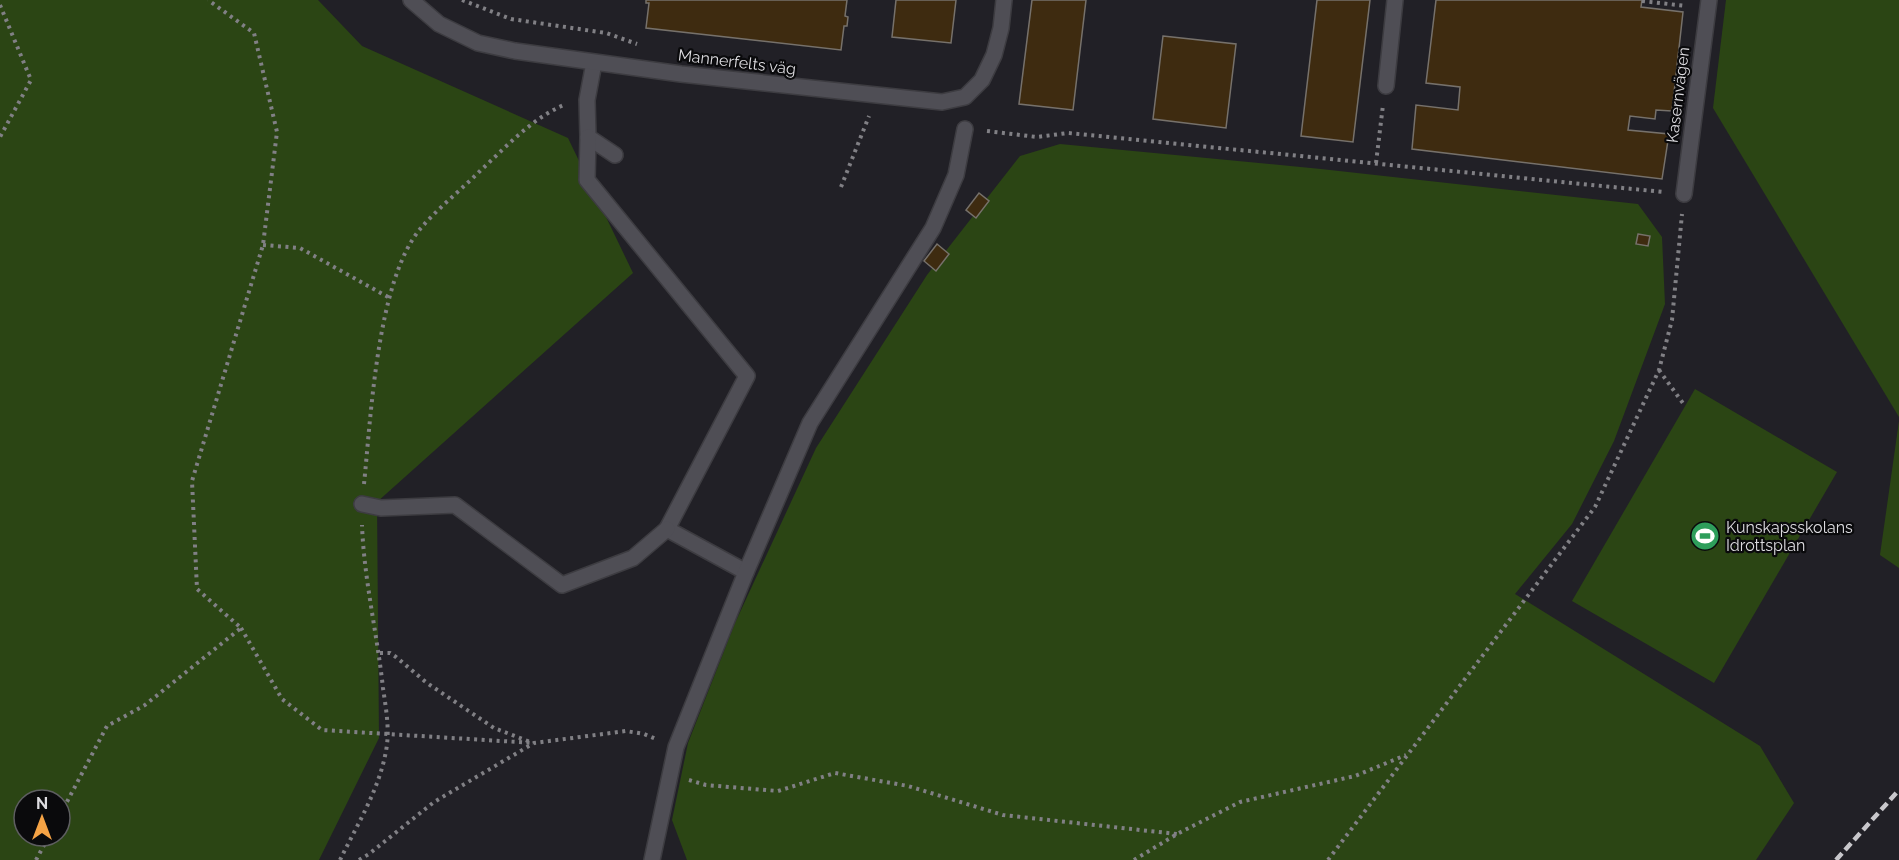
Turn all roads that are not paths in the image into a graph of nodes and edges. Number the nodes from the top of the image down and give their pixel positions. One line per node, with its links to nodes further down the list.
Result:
1 (411, 0): 5 (street, Mannerfelts väg)
2 (1004, 0): 5 (street, Mannerfelts väg)
3 (1395, 0): 6 (street)
4 (1709, 0): 10 (street, Kasernvägen)
5 (594, 63): 8 (street)
6 (1386, 86)
7 (965, 129): 13 (street)
8 (588, 137): 9 (street); 12 (street)
9 (615, 155)
10 (1684, 194)
11 (362, 504): 12 (street)
12 (667, 529): 13 (street)
13 (746, 572): 14 (street)
14 (652, 860)

